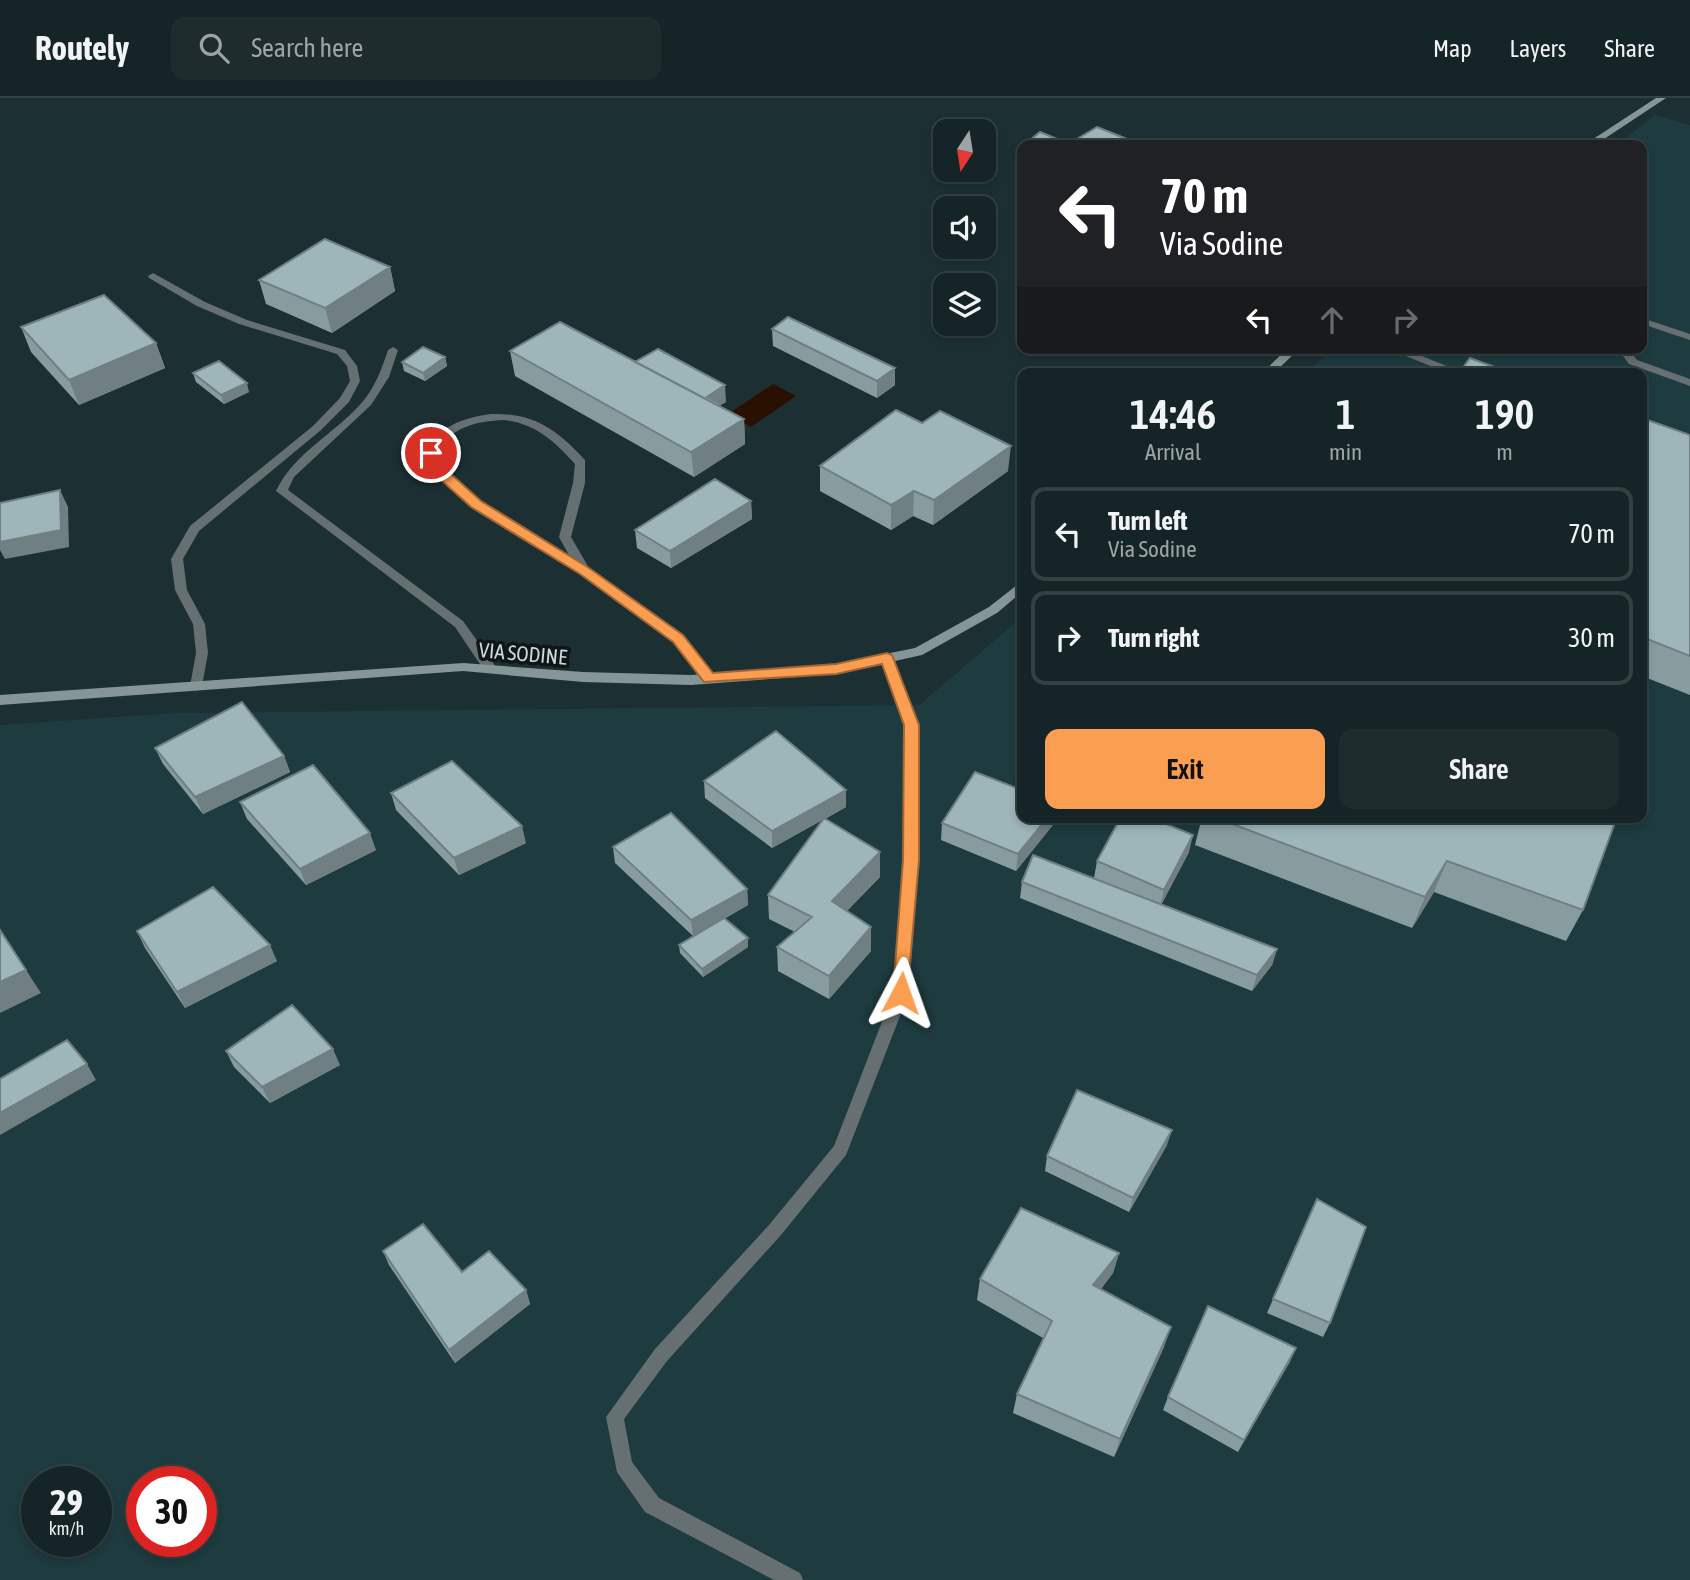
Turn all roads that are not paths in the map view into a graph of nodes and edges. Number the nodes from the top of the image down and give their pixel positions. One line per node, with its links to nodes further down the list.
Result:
1 (1662, 98): 2 (street)
2 (1598, 140)
3 (153, 276): 18 (street)
4 (1647, 323): 5 (street)
5 (1690, 337)
6 (393, 350): 16 (street)
7 (1288, 354): 10 (street)
8 (1407, 354): 11 (street)
9 (1627, 354): 12 (street)
10 (1273, 368)
11 (1445, 368)
12 (1690, 383)
13 (584, 571): 13 (street); 17 (street)
14 (1017, 589): 15 (street, VIA SODINE)
15 (887, 658): 17 (street, VIA SODINE); 20 (street)
16 (491, 670): 17 (street, VIA SODINE); 18 (street, VIA SODINE)
17 (709, 678)
18 (196, 686): 19 (street, VIA SODINE)
19 (0, 700)
20 (793, 1580)

